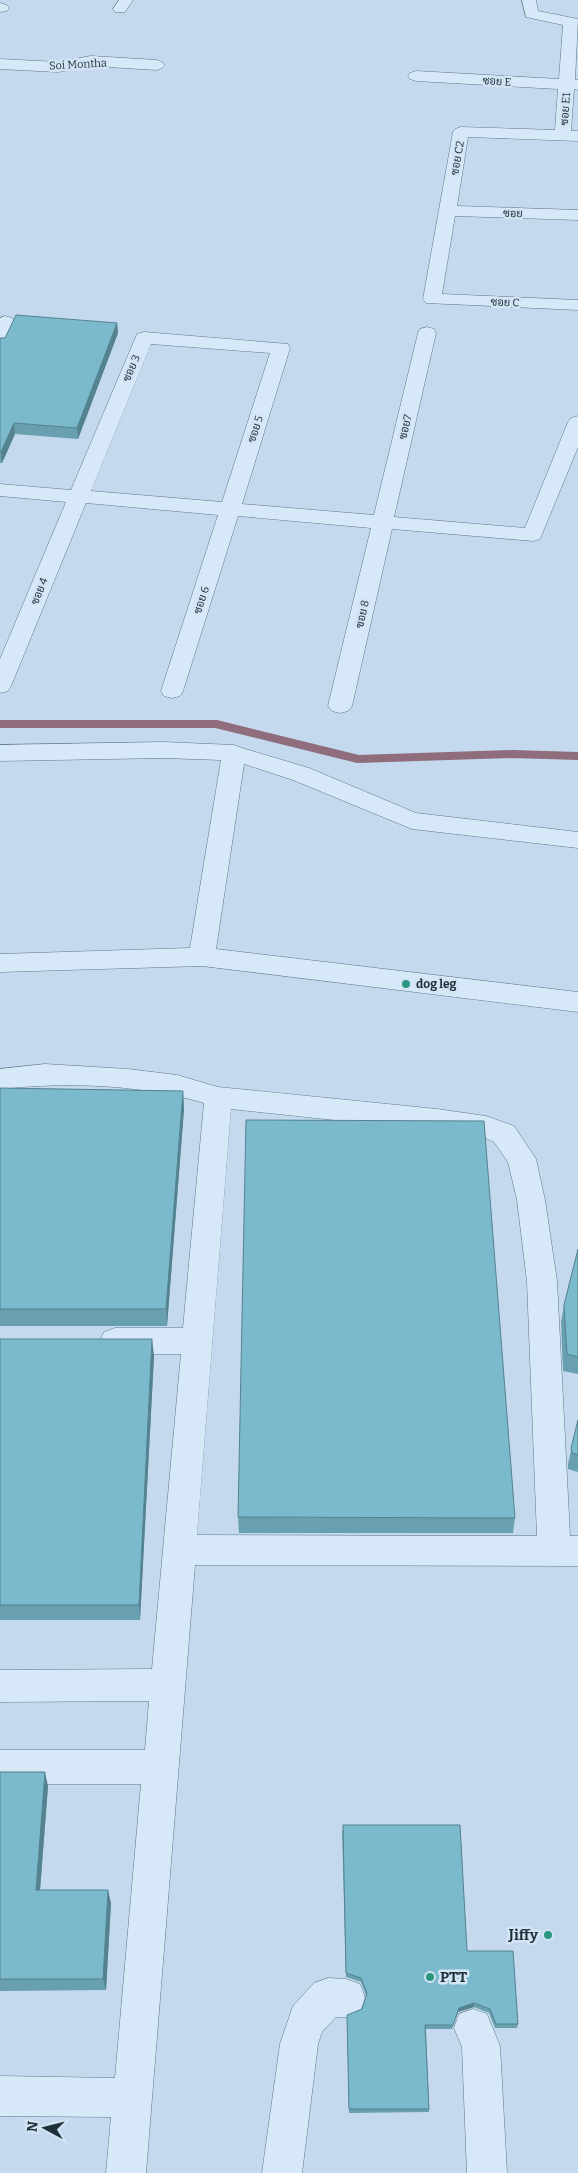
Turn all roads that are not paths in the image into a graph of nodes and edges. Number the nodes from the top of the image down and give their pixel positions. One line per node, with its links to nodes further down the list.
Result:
1 (529, 0): 2 (street)
2 (575, 23): 6 (street, ซอย E1)
3 (0, 64): 4 (street, Soi Montha)
4 (157, 65)
5 (416, 76): 6 (street, ซอย E)
6 (572, 85): 7 (street, ซอย E1)
7 (571, 136): 8 (street, ซอย C2)
8 (448, 211): 9 (street, ซอย); 10 (street, ซอย C2)
9 (578, 215)
10 (432, 299): 11 (street, ซอย C)
11 (578, 305)
12 (427, 333): 18 (street, ซอย7)
13 (281, 348): 16 (street, ซอย 3); 17 (street, ซอย 5)
14 (578, 422): 18 (street)
15 (0, 490): 16 (street)
16 (78, 496): 17 (street); 19 (street, ซอย 4)
17 (230, 509): 18 (street); 20 (street, ซอย 6)
18 (383, 522): 21 (street, ซอย 8)
19 (0, 686)
20 (172, 691)
21 (340, 706)
22 (0, 753): 23 (street)
23 (234, 753): 24 (street); 25 (street)
24 (578, 840)
25 (202, 957): 26 (street); 27 (street)
26 (0, 963)
27 (578, 1002)
28 (0, 1079): 29 (street)
29 (218, 1097): 31 (street); 33 (street)
30 (88, 1341): 31 (street)
31 (196, 1341): 32 (street)
32 (179, 1550): 33 (street); 34 (street)
33 (566, 1551)
34 (168, 1685): 35 (street); 37 (street)
35 (0, 1686)
36 (0, 1767): 37 (street)
37 (160, 1767): 41 (street)
38 (346, 1998): 43 (street)
39 (473, 2028): 44 (street)
40 (0, 2096): 41 (street)
41 (132, 2098): 42 (street)
42 (126, 2173)
43 (282, 2173)
44 (487, 2173)

